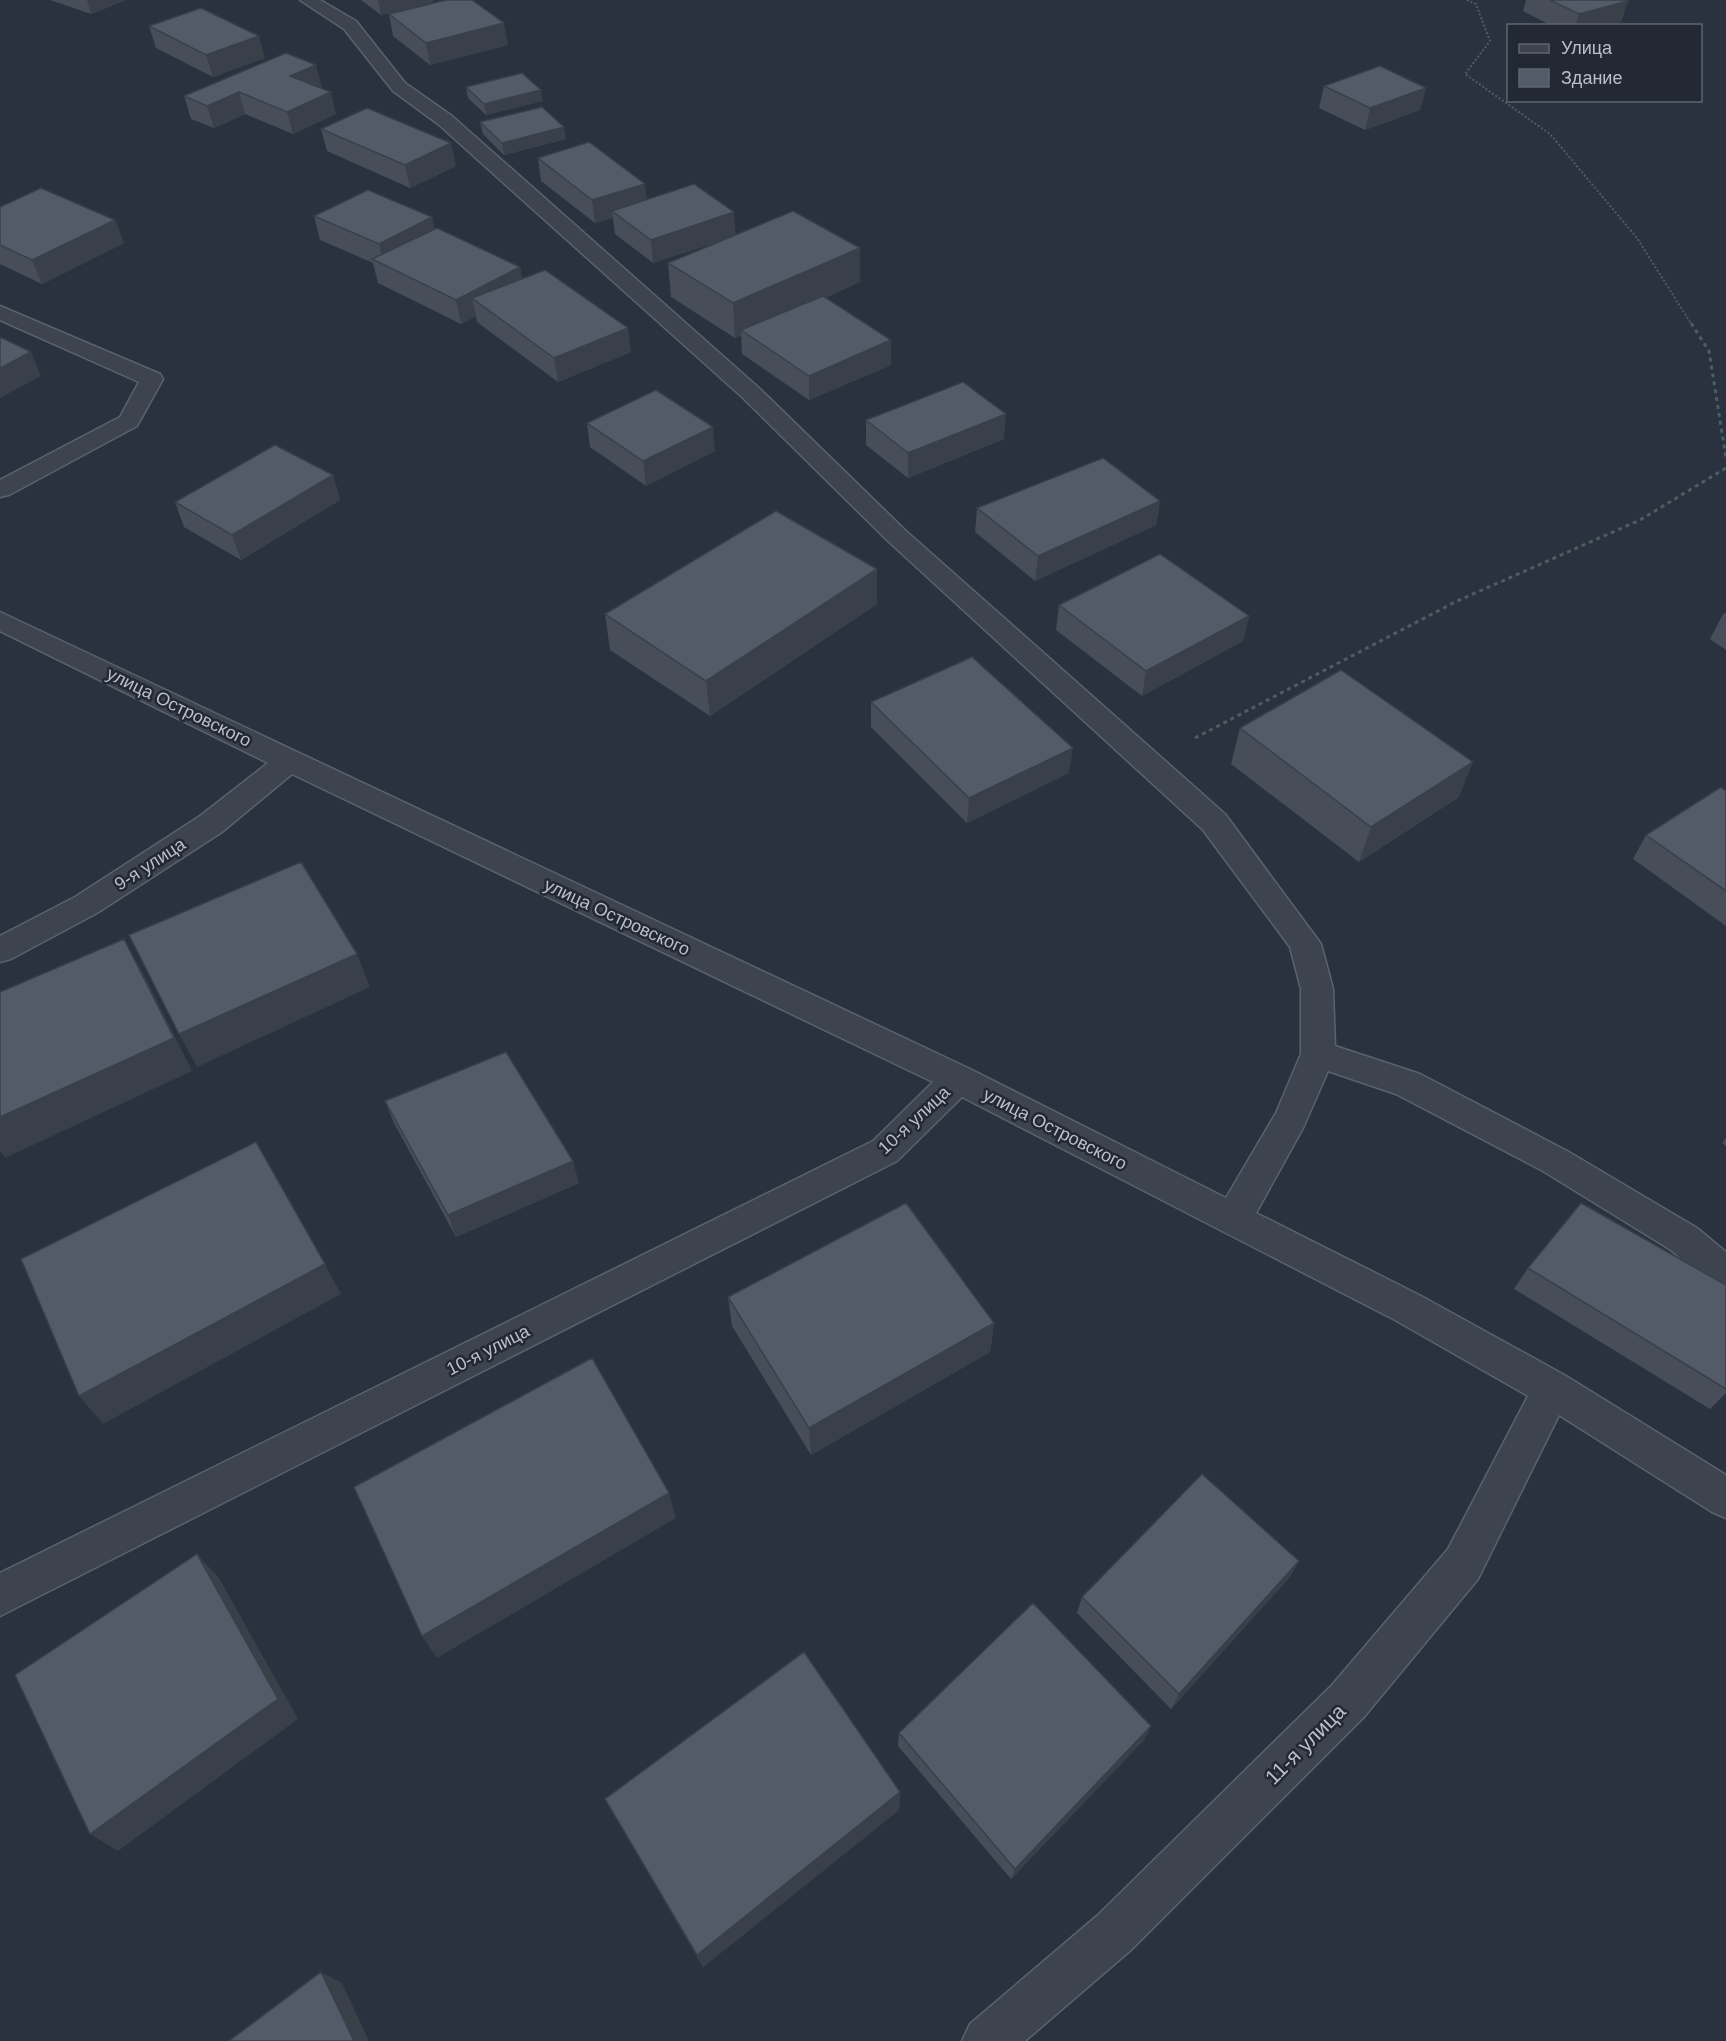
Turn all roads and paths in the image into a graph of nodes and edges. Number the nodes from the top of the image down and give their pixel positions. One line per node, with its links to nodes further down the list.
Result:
1 (308, 0): 9 (street)
2 (1467, 0): 4 (path)
3 (0, 312): 6 (street)
4 (1726, 458)
5 (1726, 468): 9 (path)
6 (0, 490)
7 (0, 620): 8 (street, улица Островского)
8 (289, 761): 10 (street, 9-я улица); 12 (street, улица Островского)
9 (1149, 763): 11 (street)
10 (0, 950)
11 (1318, 1054): 13 (street); 14 (street)
12 (958, 1079): 13 (street, улица Островского); 17 (street, 10-я улица)
13 (1233, 1219): 15 (street, улица Островского)
14 (1726, 1275)
15 (1552, 1389): 16 (street, улица Островского); 18 (street, 11-я улица)
16 (1726, 1498)
17 (0, 1595)
18 (987, 2041)

